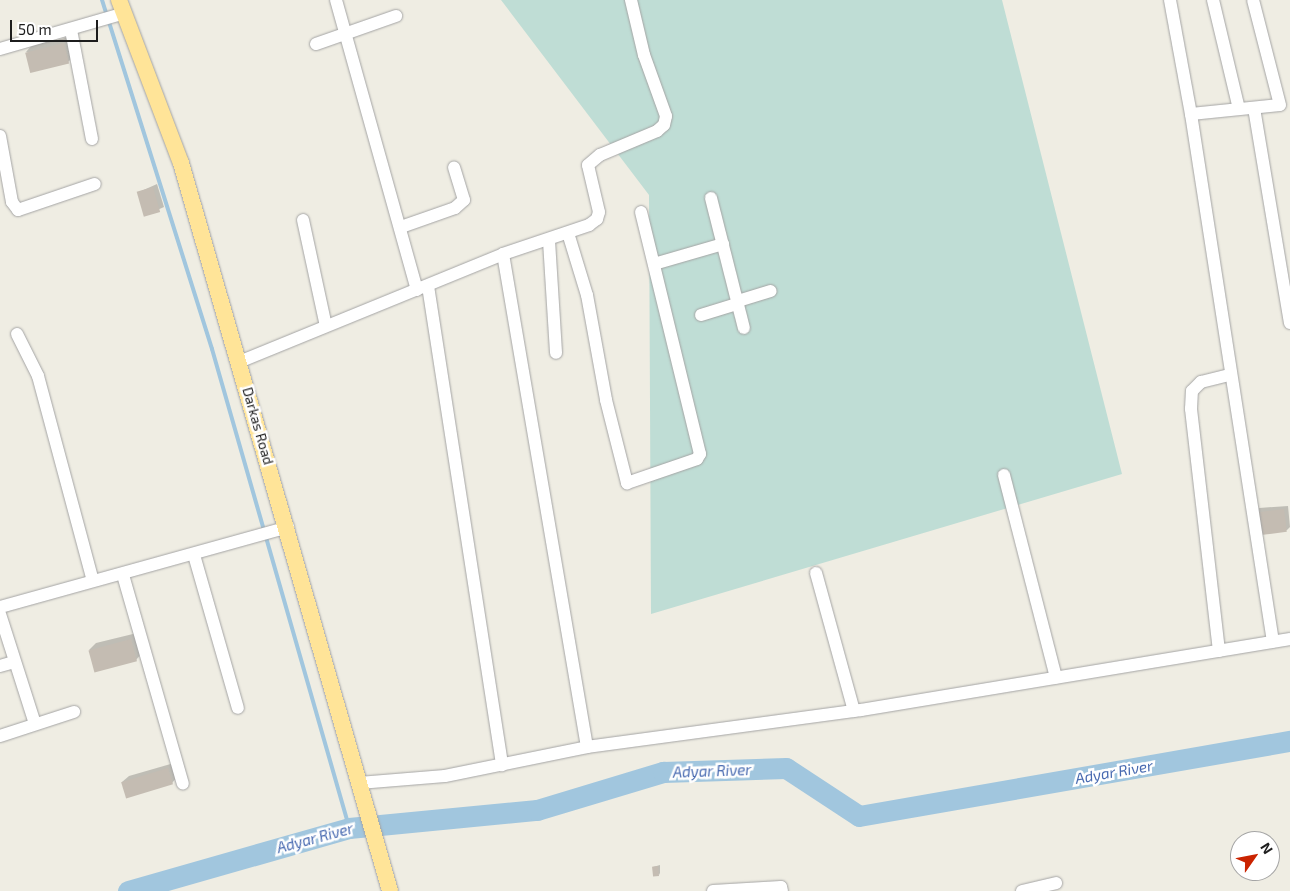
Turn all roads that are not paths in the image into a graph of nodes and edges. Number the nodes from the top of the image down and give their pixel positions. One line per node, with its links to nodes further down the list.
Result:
1 (336, 0): 9 (street)
2 (631, 0): 23 (street)
3 (1170, 0): 14 (street)
4 (1213, 0): 13 (street)
5 (1253, 0): 12 (street)
6 (114, 14): 8 (street); 37 (main road, Darkas Road)
7 (396, 16): 9 (street)
8 (71, 30): 11 (street); 16 (street)
9 (347, 34): 10 (street); 22 (street)
10 (316, 44)
11 (0, 49)
12 (1254, 108): 13 (street); 32 (street)
13 (1239, 109): 14 (street)
14 (1192, 114): 38 (street)
15 (0, 136): 18 (street)
16 (92, 139)
17 (454, 168): 22 (street)
18 (95, 184)
19 (711, 198): 25 (street)
20 (641, 212): 27 (street)
21 (303, 220): 33 (street)
22 (400, 227): 28 (street)
23 (568, 233): 24 (street); 27 (street)
24 (549, 241): 26 (street); 36 (street)
25 (723, 244): 27 (street); 30 (street)
26 (503, 254): 28 (street); 58 (street)
27 (654, 264)
28 (422, 288): 33 (street); 59 (street)
29 (771, 291): 30 (street)
30 (738, 303): 31 (street); 34 (street)
31 (701, 315)
32 (1290, 323)
33 (326, 326): 37 (street)
34 (744, 328)
35 (17, 334): 44 (street)
36 (556, 353)
37 (238, 362): 40 (main road, Darkas Road)
38 (1230, 375): 48 (street); 49 (street)
39 (1004, 475): 52 (street)
40 (280, 529): 41 (street); 60 (main road, Darkas Road)
41 (194, 555): 43 (street); 53 (street)
42 (816, 573): 54 (street)
43 (123, 574): 44 (street); 61 (street)
44 (94, 580): 45 (street)
45 (0, 607)
46 (0, 614): 50 (street)
47 (1290, 639): 48 (street)
48 (1273, 642): 49 (street)
49 (1218, 651): 52 (street)
50 (14, 662): 51 (street); 56 (street)
51 (0, 666)
52 (1056, 678): 54 (street)
53 (238, 708)
54 (854, 711): 58 (street)
55 (74, 712): 56 (street)
56 (35, 724): 57 (street)
57 (0, 736)
58 (587, 747): 59 (street)
59 (502, 765): 60 (street)
60 (359, 783): 63 (main road, Darkas Road)
61 (183, 784)
62 (1056, 883): 66 (street)
63 (390, 891)
64 (713, 891): 65 (street)
65 (782, 891)
66 (1022, 891)

